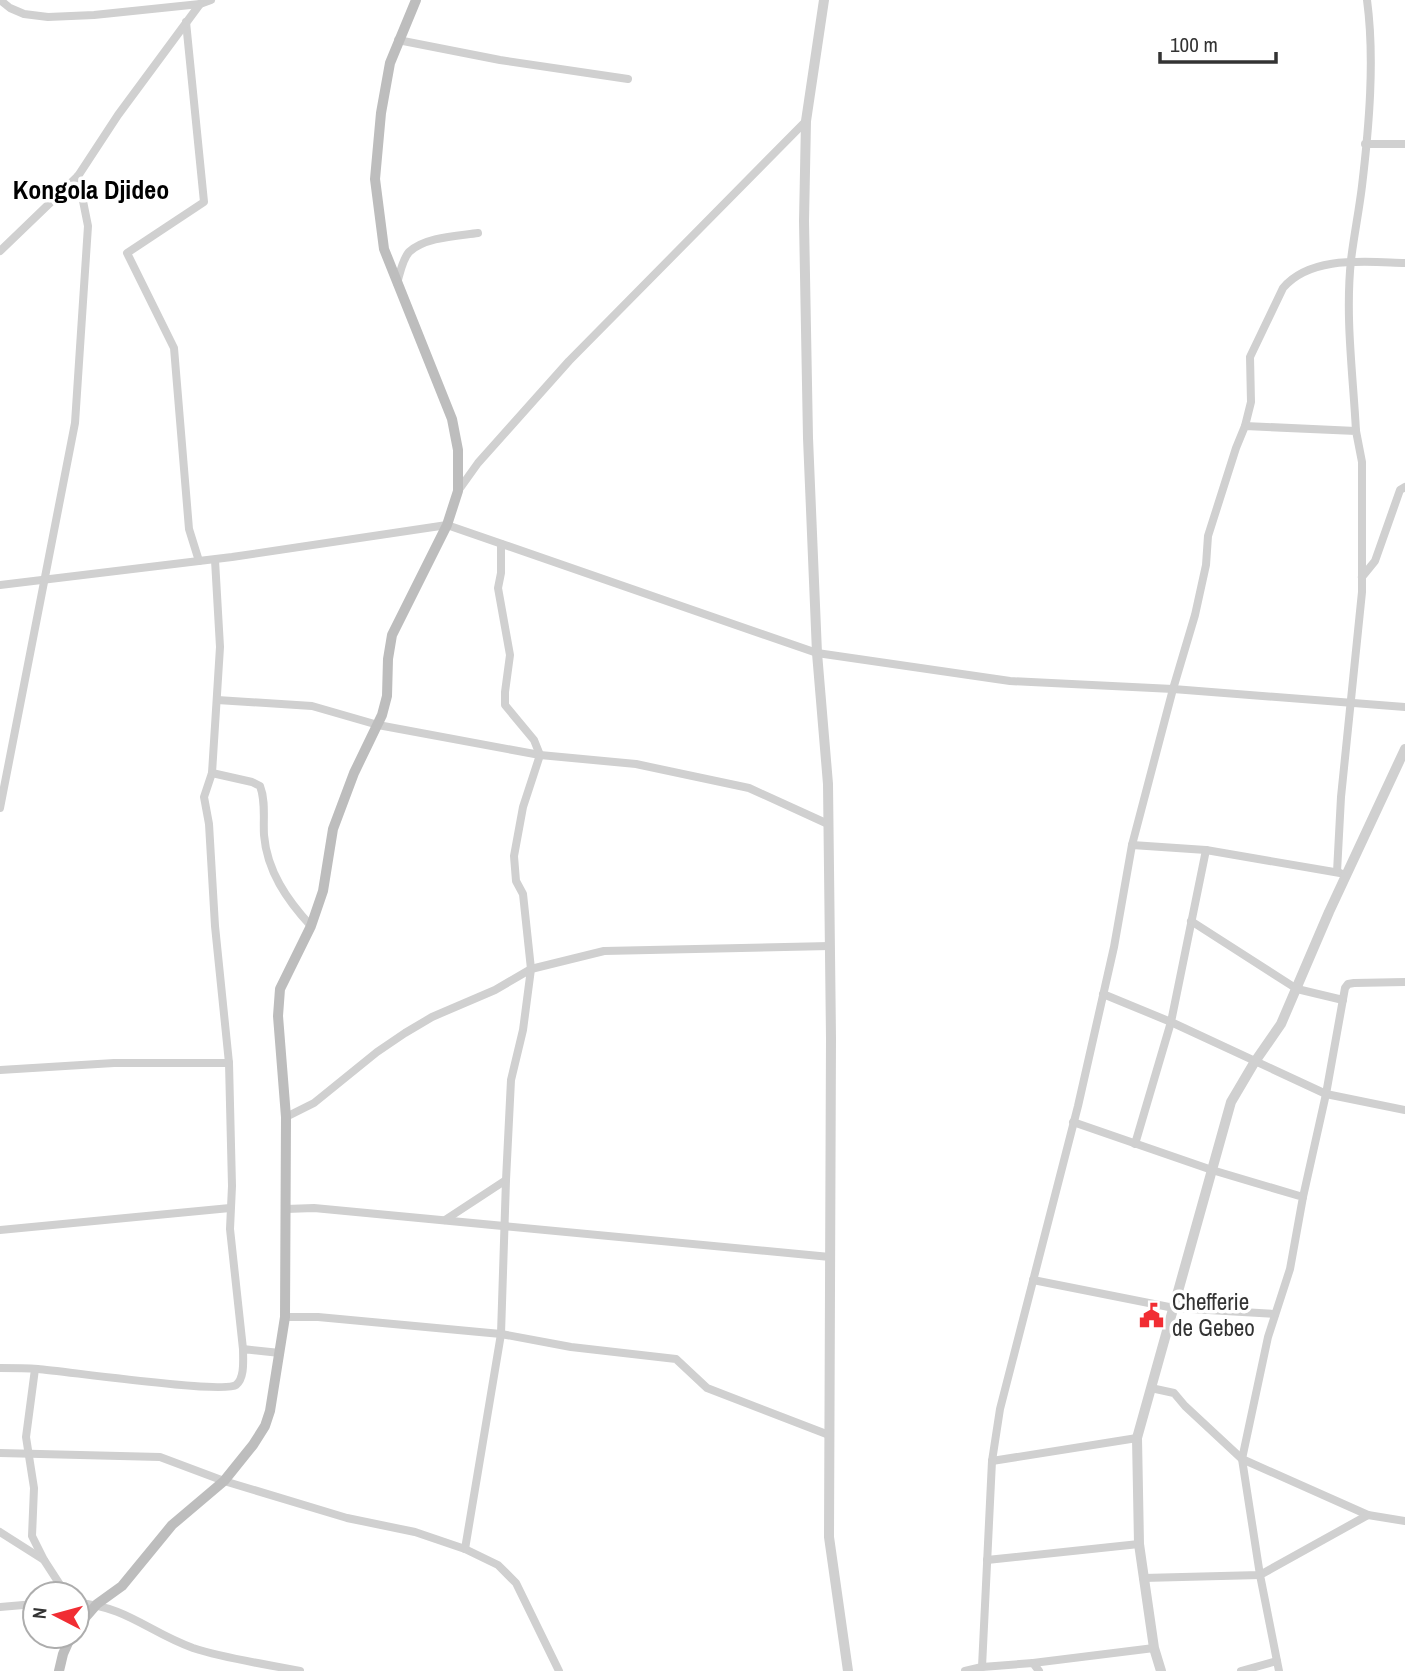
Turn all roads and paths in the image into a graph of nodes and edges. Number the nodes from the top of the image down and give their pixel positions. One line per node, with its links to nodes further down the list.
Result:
1 (0, 0): 6 (street)
2 (211, 0): 6 (street)
3 (416, 0): 8 (main road)
4 (824, 0): 10 (street)
5 (1367, 0): 12 (street)
6 (200, 4): 7 (street)
7 (186, 22): 13 (street); 26 (street)
8 (398, 40): 9 (street); 18 (main road)
9 (628, 79)
10 (806, 121): 22 (street); 30 (street)
11 (1405, 144): 12 (street)
12 (1365, 145): 16 (street)
13 (78, 176): 15 (street); 28 (street)
14 (478, 233): 18 (street)
15 (0, 251)
16 (1351, 262): 17 (street); 19 (street); 20 (street)
17 (1405, 263)
18 (397, 283): 22 (main road)
19 (1245, 426): 20 (street); 31 (street)
20 (1356, 431): 27 (street)
21 (1405, 487): 27 (street)
22 (458, 491): 23 (main road)
23 (447, 525): 24 (street); 25 (street); 35 (main road)
24 (502, 544): 30 (street); 37 (street)
25 (215, 559): 26 (street); 32 (street)
26 (199, 561): 28 (street)
27 (1362, 577): 33 (street)
28 (43, 580): 29 (street); 39 (street)
29 (0, 585)
30 (817, 653): 31 (street); 40 (street)
31 (1173, 689): 33 (street); 41 (street)
32 (217, 700): 35 (street); 38 (street)
33 (1352, 703): 34 (street); 43 (street)
34 (1405, 707)
35 (378, 724): 37 (street); 45 (main road)
36 (1405, 749): 43 (street)
37 (540, 755): 40 (street); 47 (street)
38 (212, 774): 45 (street); 53 (street)
39 (0, 808)
40 (828, 824): 46 (street)
41 (1132, 845): 42 (street); 50 (street)
42 (1206, 850): 43 (street); 44 (street)
43 (1342, 874): 49 (street)
44 (1191, 922): 49 (street); 52 (street)
45 (311, 926): 58 (main road)
46 (830, 946): 47 (street); 69 (street)
47 (531, 969): 58 (street); 62 (street)
48 (1405, 982): 51 (street)
49 (1297, 989): 51 (street); 54 (street)
50 (1103, 994): 52 (street); 59 (street)
51 (1343, 1000): 56 (street)
52 (1171, 1022): 54 (street); 60 (street)
53 (229, 1063): 55 (street); 64 (street)
54 (1254, 1063): 56 (street); 61 (street)
55 (0, 1070)
56 (1326, 1094): 57 (street); 63 (street)
57 (1405, 1110)
58 (286, 1117): 65 (main road)
59 (1073, 1122): 60 (street); 70 (street)
60 (1135, 1144): 61 (street)
61 (1212, 1170): 63 (street); 71 (street)
62 (506, 1180): 66 (street); 67 (street)
63 (1303, 1197): 72 (street)
64 (230, 1208): 68 (street); 75 (street)
65 (286, 1209): 66 (street); 73 (main road)
66 (445, 1220): 67 (street)
67 (505, 1226): 69 (street); 74 (street)
68 (0, 1230)
69 (830, 1257): 80 (street)
70 (1033, 1280): 71 (street); 85 (street)
71 (1174, 1308): 72 (street); 79 (street)
72 (1275, 1314): 84 (street)
73 (285, 1317): 74 (street); 76 (main road)
74 (501, 1334): 80 (street); 91 (street)
75 (243, 1349): 76 (street); 78 (street)
76 (280, 1353): 86 (main road)
77 (0, 1368): 78 (street)
78 (35, 1369): 83 (street)
79 (1151, 1388): 81 (street); 84 (street)
80 (829, 1435): 110 (street)
81 (1137, 1438): 85 (street); 90 (street)
82 (0, 1453): 83 (street)
83 (30, 1455): 86 (street); 92 (street)
84 (1242, 1459): 87 (street); 94 (street)
85 (992, 1461): 93 (street)
86 (224, 1482): 91 (street); 98 (main road)
87 (1368, 1515): 88 (street); 94 (street)
88 (1405, 1521)
89 (0, 1532): 92 (street)
90 (1139, 1544): 93 (street); 95 (street)
91 (465, 1549): 109 (street)
92 (44, 1560): 96 (street)
93 (987, 1560): 105 (street)
94 (1260, 1575): 95 (street); 104 (street)
95 (1143, 1578): 102 (street)
96 (57, 1580)
97 (91, 1603): 98 (street)
98 (97, 1604): 101 (main road); 108 (street)
99 (21, 1605): 100 (street)
100 (0, 1607)
101 (91, 1611)
102 (1154, 1648): 106 (street); 112 (street)
103 (65, 1650): 107 (main road)
104 (1277, 1661): 113 (street); 114 (street)
105 (982, 1667): 106 (street); 111 (street)
106 (1036, 1667)
107 (59, 1671)
108 (300, 1671)
109 (559, 1671)
110 (848, 1671)
111 (965, 1671)
112 (1161, 1671)
113 (1241, 1671)
114 (1279, 1671)

